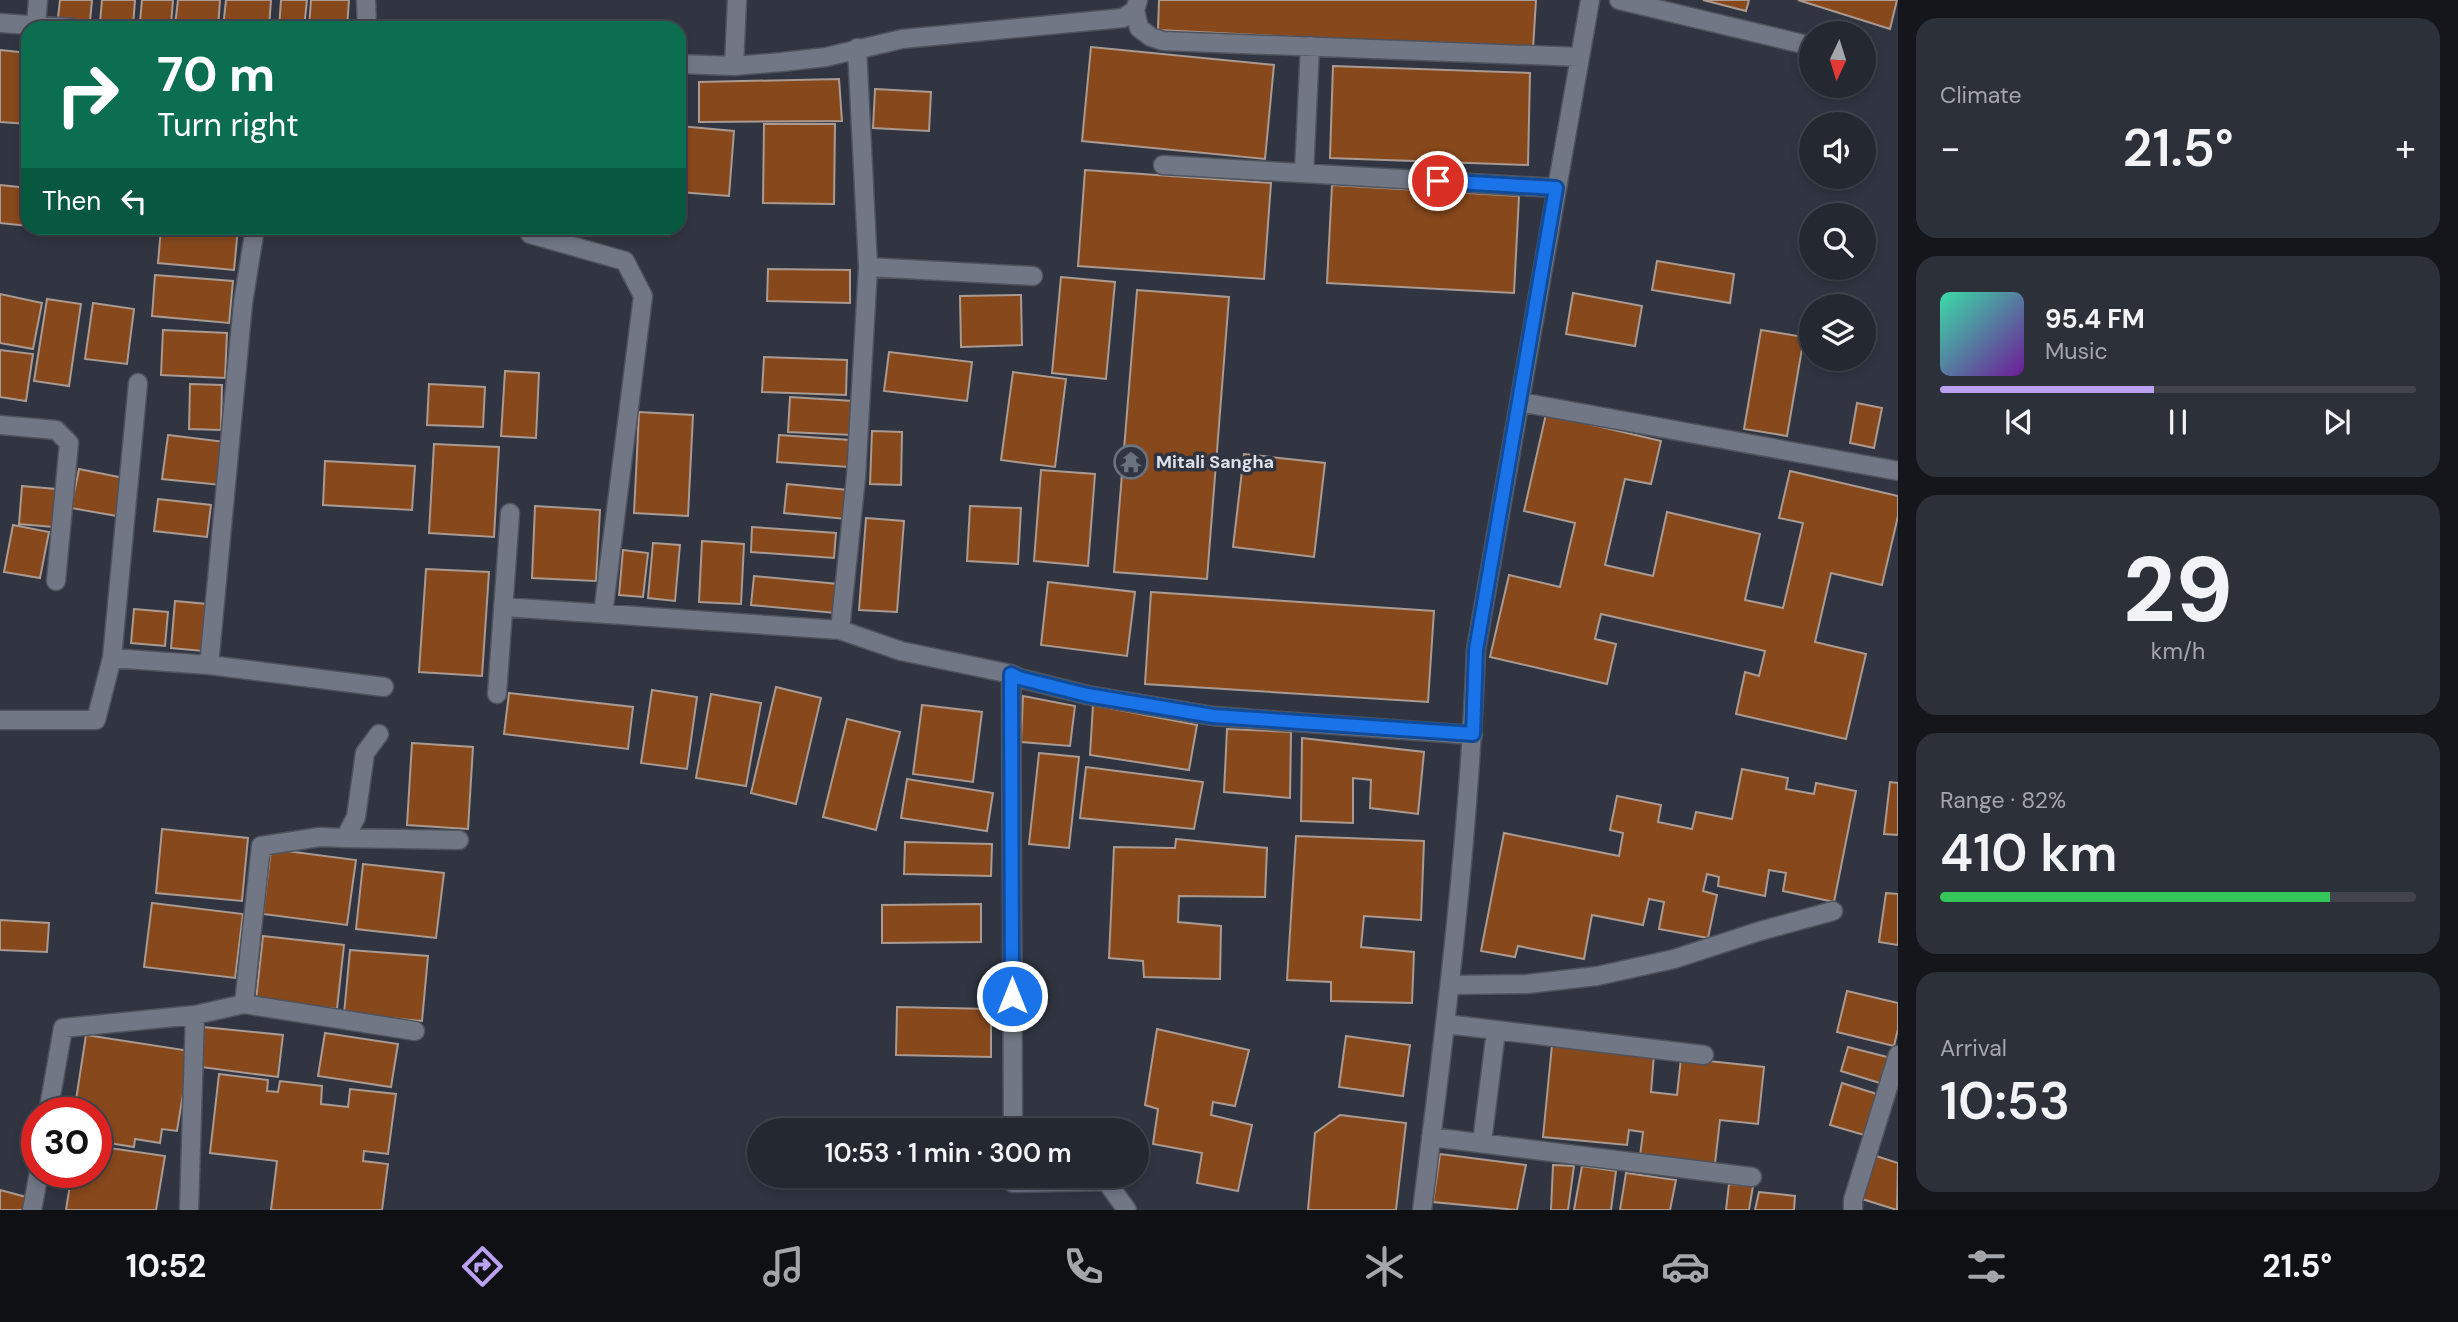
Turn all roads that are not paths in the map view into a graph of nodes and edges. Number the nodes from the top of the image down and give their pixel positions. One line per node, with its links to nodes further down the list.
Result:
1 (38, 0): 9 (street)
2 (366, 0): 10 (street)
3 (737, 0): 18 (street)
4 (1097, 0): 8 (street)
5 (1590, 0): 16 (street)
6 (1619, 0): 13 (street)
7 (1136, 5): 8 (street); 14 (street)
8 (1097, 19): 15 (street)
9 (36, 21)
10 (367, 21)
11 (0, 23): 12 (street)
12 (21, 24)
13 (1799, 43)
14 (1310, 46): 16 (street); 20 (street)
15 (857, 48): 18 (street); 24 (street)
16 (1580, 57): 21 (street)
17 (686, 64): 18 (street)
18 (734, 66)
19 (1163, 165): 20 (street)
20 (1304, 173): 21 (street)
21 (1556, 188): 27 (street)
22 (254, 235): 36 (street)
23 (534, 235): 33 (street)
24 (868, 267): 25 (street); 34 (street)
25 (1033, 276)
26 (138, 383): 35 (street)
27 (1520, 402): 29 (street); 42 (street)
28 (0, 425): 31 (street)
29 (1898, 471)
30 (510, 513): 32 (street)
31 (56, 581)
32 (504, 607): 33 (street); 39 (street)
33 (603, 614): 34 (street)
34 (840, 630): 37 (street)
35 (112, 658): 36 (street); 40 (street)
36 (209, 665): 38 (street)
37 (1011, 674): 42 (street); 55 (street)
38 (384, 687)
39 (497, 694)
40 (0, 720)
41 (379, 734): 43 (street)
42 (1473, 734): 46 (street)
43 (345, 838): 44 (street); 47 (street)
44 (459, 840)
45 (1833, 911): 46 (street)
46 (1450, 985): 49 (street)
47 (244, 1004): 48 (street); 50 (street)
48 (195, 1015): 54 (street); 62 (street)
49 (1446, 1024): 51 (street); 56 (street)
50 (415, 1031)
51 (1496, 1031): 52 (street); 57 (street)
52 (1704, 1055)
53 (1898, 1055): 65 (street)
54 (51, 1097)
55 (1013, 1118)
56 (1431, 1136): 57 (street); 64 (street)
57 (1482, 1142): 58 (street)
58 (1752, 1177)
59 (35, 1188): 61 (street)
60 (1111, 1188): 63 (street)
61 (32, 1210)
62 (189, 1210)
63 (1127, 1210)
64 (1422, 1210)
65 (1853, 1210)

